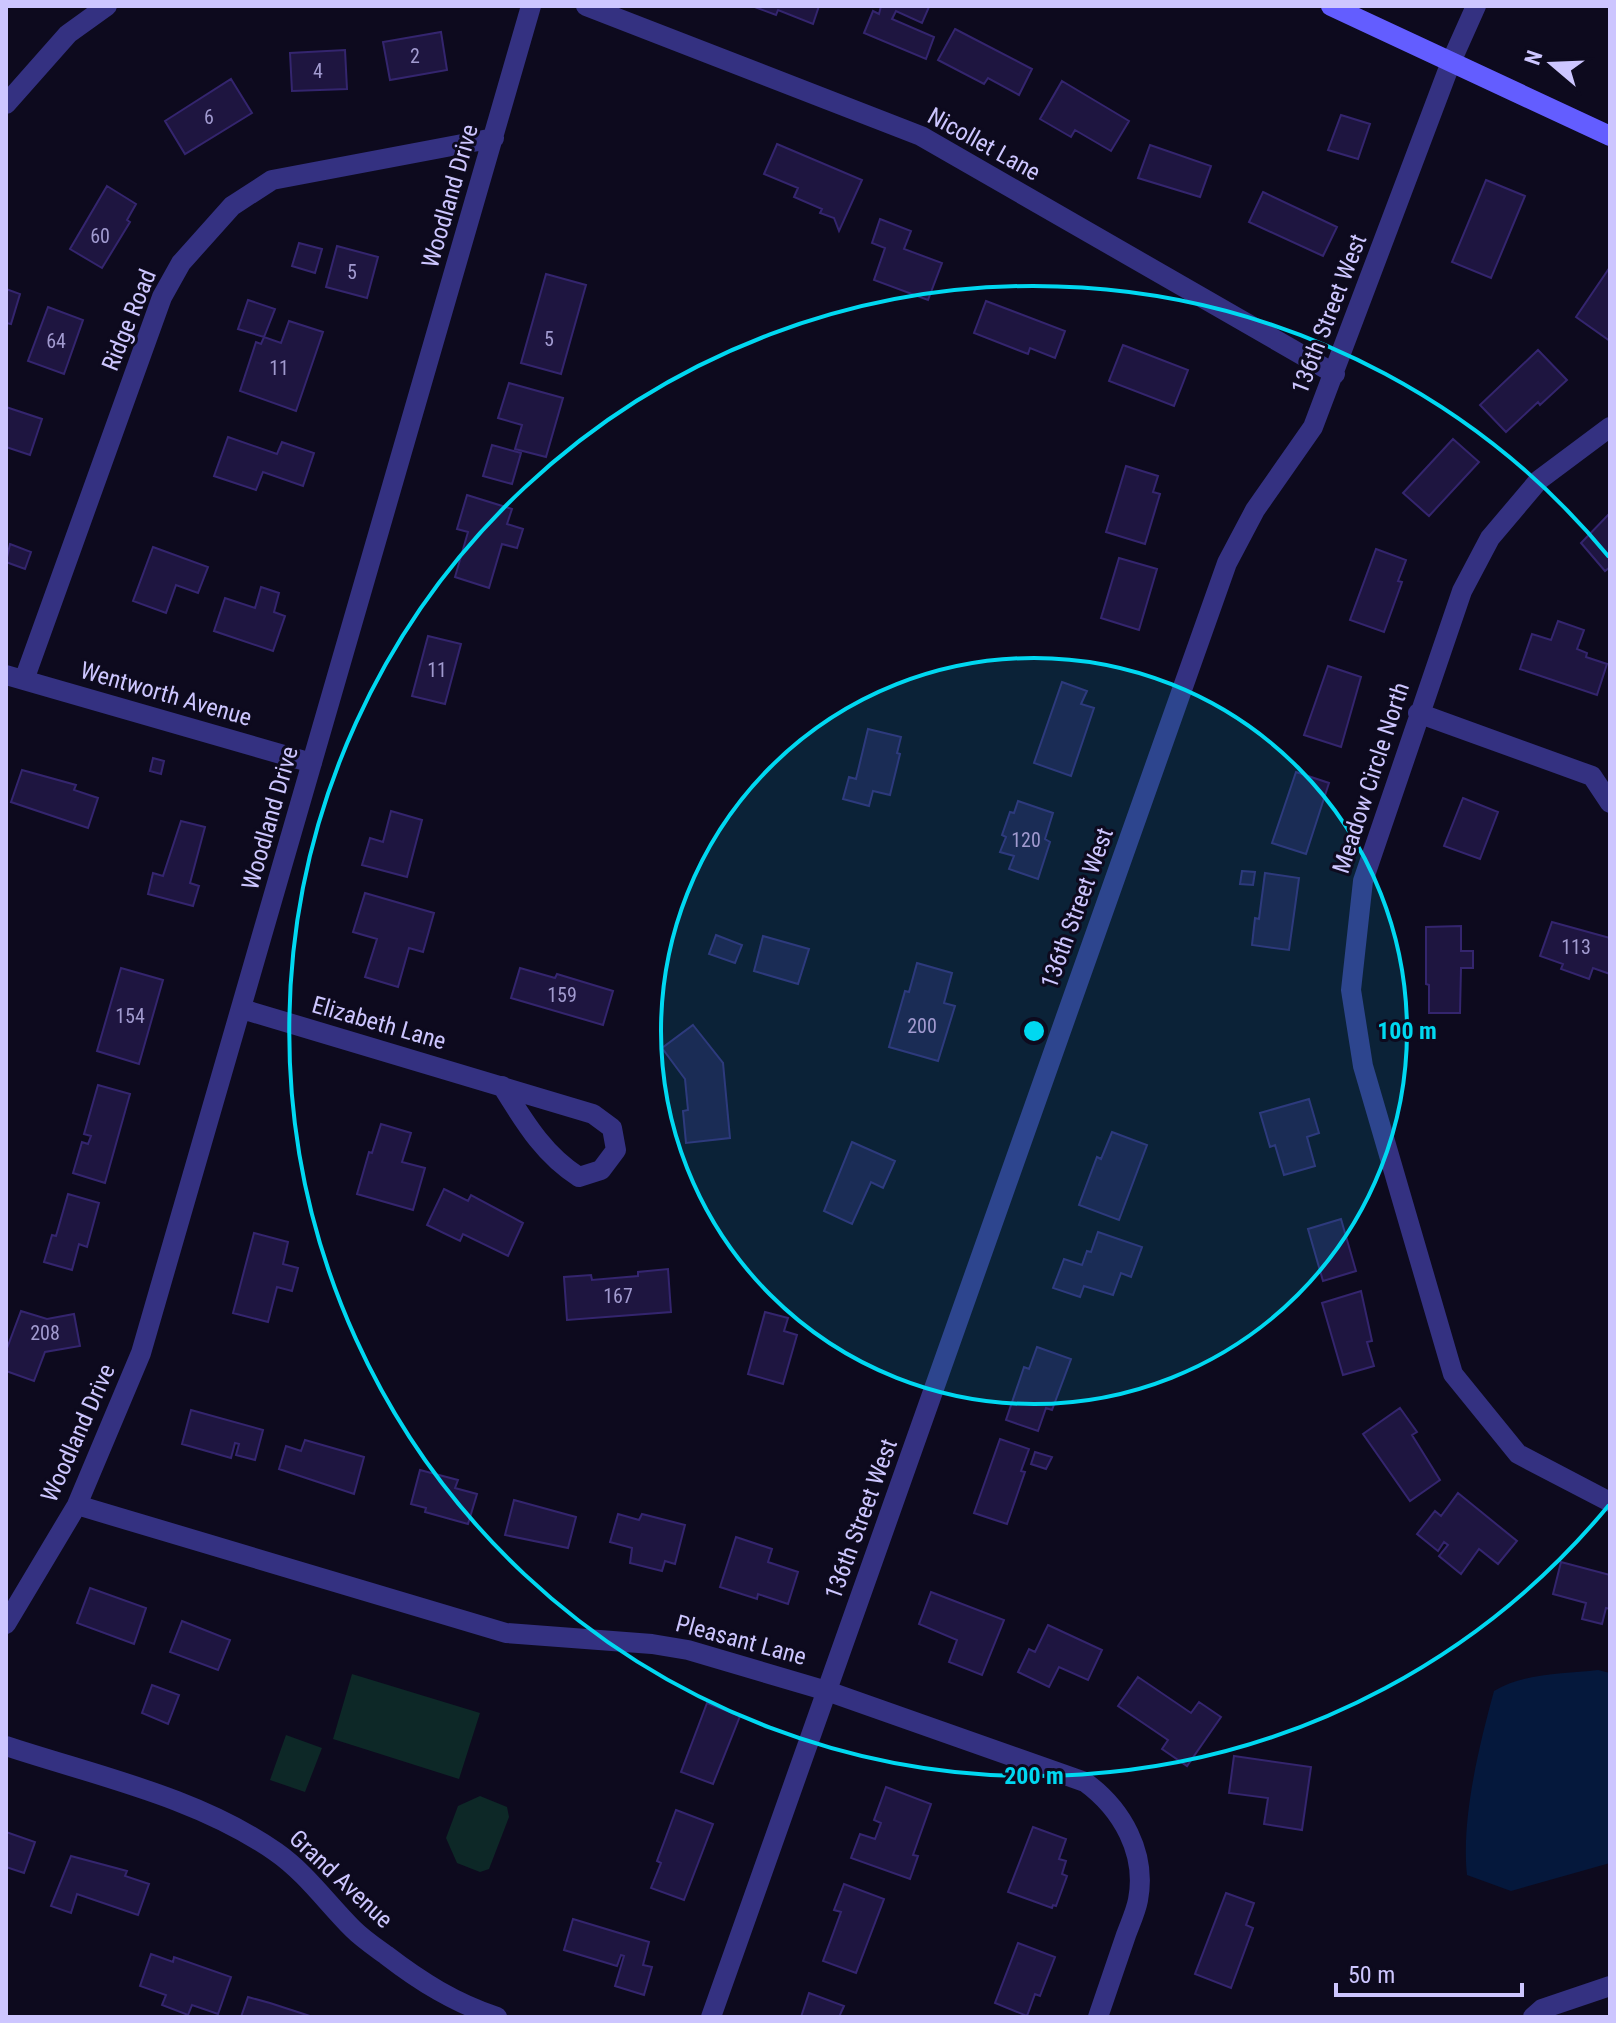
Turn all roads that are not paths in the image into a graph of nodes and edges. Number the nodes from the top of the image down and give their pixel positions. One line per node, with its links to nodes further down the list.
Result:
1 (107, 6): 7 (street)
2 (531, 6): 9 (street, Woodland Drive)
3 (586, 6): 10 (street, Nicollet Lane)
4 (1331, 6): 6 (main road)
5 (1476, 6): 6 (street, 136th Street West)
6 (1451, 62): 8 (main road); 10 (street, 136th Street West)
7 (6, 104)
8 (1610, 136)
9 (494, 138): 12 (street, Ridge Road); 14 (street, Woodland Drive)
10 (1335, 374): 21 (street, 136th Street West)
11 (1610, 427): 13 (street, Meadow Circle North)
12 (15, 678): 14 (street, Wentworth Avenue)
13 (1418, 713): 15 (street); 18 (street, Meadow Circle North)
14 (312, 763): 16 (street, Woodland Drive)
15 (1610, 803)
16 (242, 1009): 17 (street, Elizabeth Lane); 19 (street, Woodland Drive)
17 (502, 1086): 17 (street, Elizabeth Lane)
18 (1610, 1502)
19 (77, 1505): 20 (street, Woodland Drive); 21 (street, Pleasant Lane)
20 (6, 1624)
21 (827, 1691): 25 (street, 136th Street West); 26 (street, Pleasant Lane)
22 (6, 1746): 24 (street, Grand Avenue)
23 (1610, 1986): 27 (street)
24 (497, 2017)
25 (711, 2017)
26 (1098, 2017)
27 (1533, 2017)

